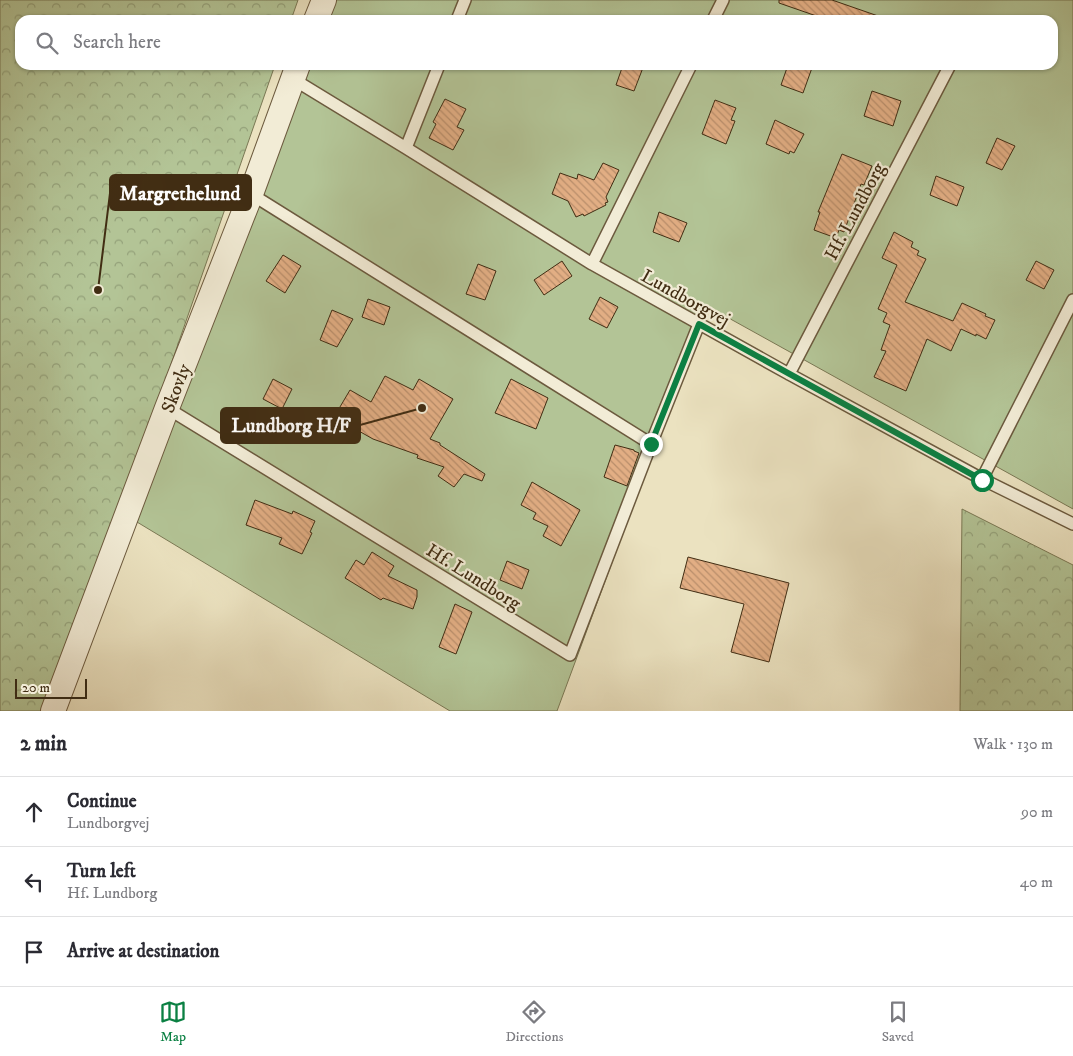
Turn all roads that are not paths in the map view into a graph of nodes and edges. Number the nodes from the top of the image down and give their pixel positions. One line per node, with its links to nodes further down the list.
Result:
1 (324, 0): 4 (street)
2 (465, 0): 5 (lane)
3 (723, 0): 6 (lane)
4 (318, 15)
5 (459, 15)
6 (716, 15)
7 (437, 70): 11 (lane)
8 (689, 70): 13 (lane)
9 (947, 70): 16 (lane, Hf. Lundborg)
10 (296, 72): 11 (lane, Lundborgvej); 12 (street, Skovly)
11 (406, 148): 13 (lane, Lundborgvej)
12 (251, 194): 17 (street, Skovly); 18 (lane)
13 (592, 264): 15 (lane, Lundborgvej)
14 (1073, 300): 19 (lane)
15 (699, 324): 16 (lane, Lundborgvej); 18 (lane, Hf. Lundborg)
16 (789, 374): 19 (lane, Lundborgvej)
17 (167, 408): 18 (lane, Hf. Lundborg); 21 (street, Skovly)
18 (651, 444)
19 (982, 480): 20 (lane, Lundborgvej)
20 (1073, 524)
21 (53, 711)

